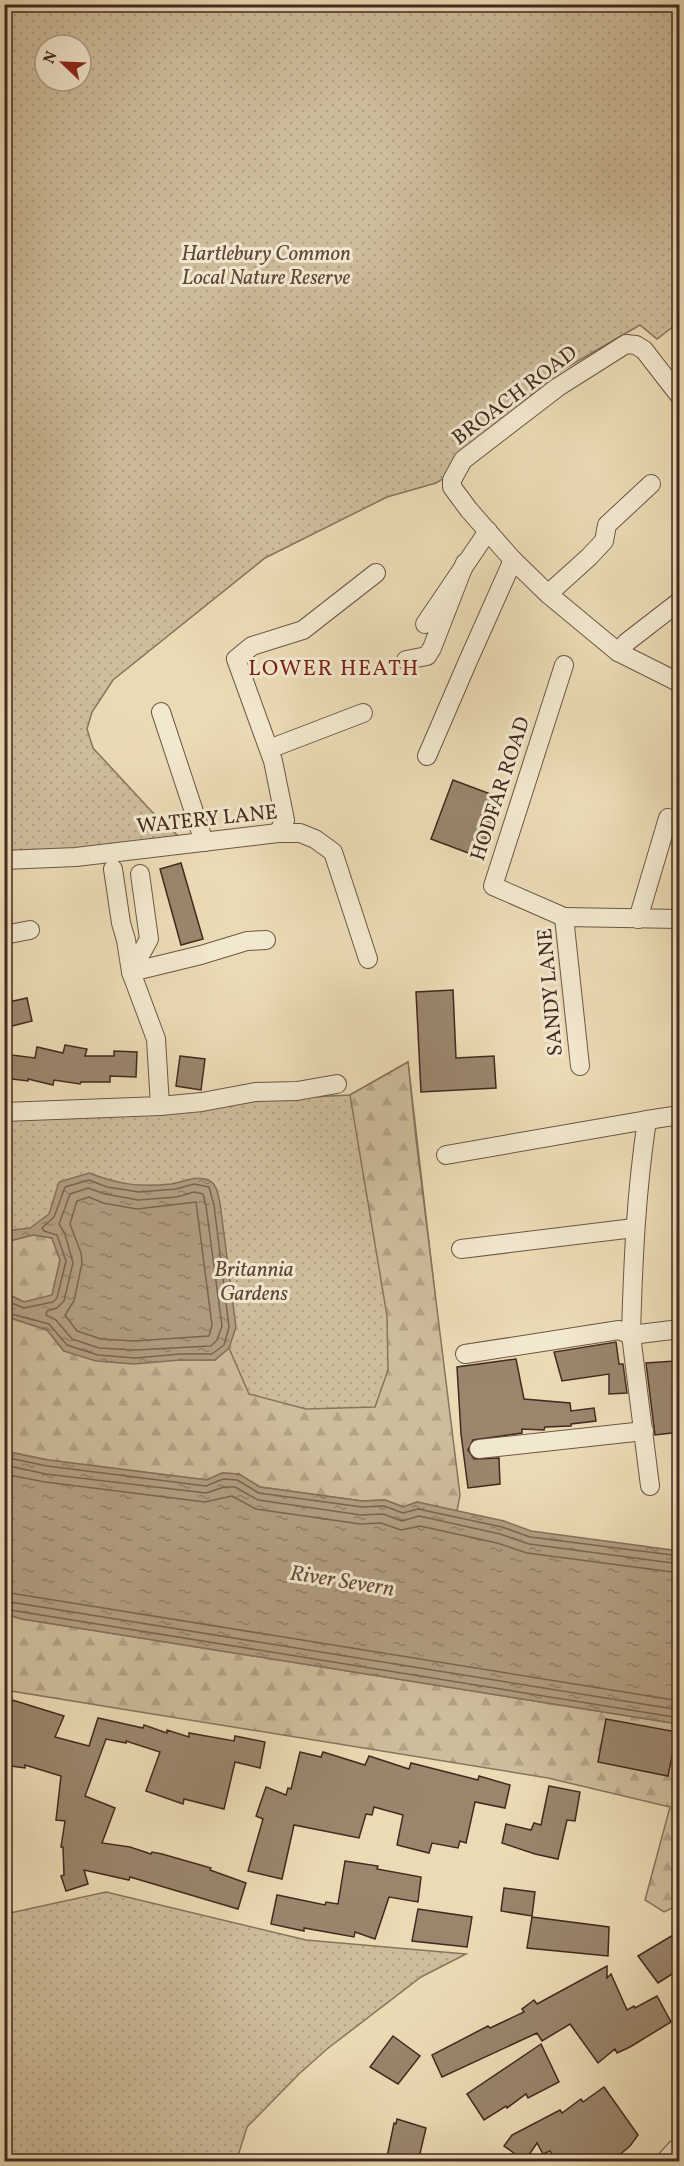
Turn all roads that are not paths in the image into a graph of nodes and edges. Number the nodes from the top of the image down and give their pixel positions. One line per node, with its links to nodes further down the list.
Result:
1 (679, 395): 3 (street, BROACH ROAD)
2 (651, 484): 7 (street)
3 (488, 531): 4 (street, BROACH ROAD); 5 (street)
4 (513, 560): 7 (street, BROACH ROAD); 17 (street)
5 (465, 563): 9 (street); 11 (street)
6 (376, 573): 16 (street)
7 (548, 594): 10 (street, BROACH ROAD)
8 (680, 601): 10 (street)
9 (425, 624)
10 (618, 652): 13 (street, BROACH ROAD)
11 (406, 660)
12 (564, 665): 24 (street, HODFAR ROAD)
13 (680, 683)
14 (161, 712): 20 (street)
15 (363, 713): 16 (street)
16 (269, 749): 19 (street)
17 (427, 756)
18 (668, 818): 25 (street)
19 (278, 833): 20 (street, WATERY LANE); 30 (street, WATERY LANE)
20 (204, 842): 21 (street, WATERY LANE)
21 (4, 860)
22 (113, 870): 31 (street)
23 (140, 874): 31 (street)
24 (564, 917): 25 (street, SANDY LANE); 32 (street, SANDY LANE)
25 (638, 919): 26 (street, SANDY LANE)
26 (680, 919)
27 (30, 930): 28 (street)
28 (4, 935)
29 (266, 940): 31 (street)
30 (368, 959)
31 (131, 972): 34 (street)
32 (580, 1066)
33 (338, 1084): 34 (street)
34 (160, 1106): 35 (street)
35 (4, 1112)
36 (680, 1115): 37 (street)
37 (647, 1120): 38 (street); 39 (street)
38 (446, 1155)
39 (634, 1228): 40 (street); 42 (street)
40 (461, 1249)
41 (680, 1329): 42 (street)
42 (631, 1335): 43 (street); 44 (street)
43 (465, 1354)
44 (644, 1431): 45 (street); 46 (street)
45 (478, 1449)
46 (650, 1486)
47 (677, 2148): 48 (street)
48 (664, 2162)

